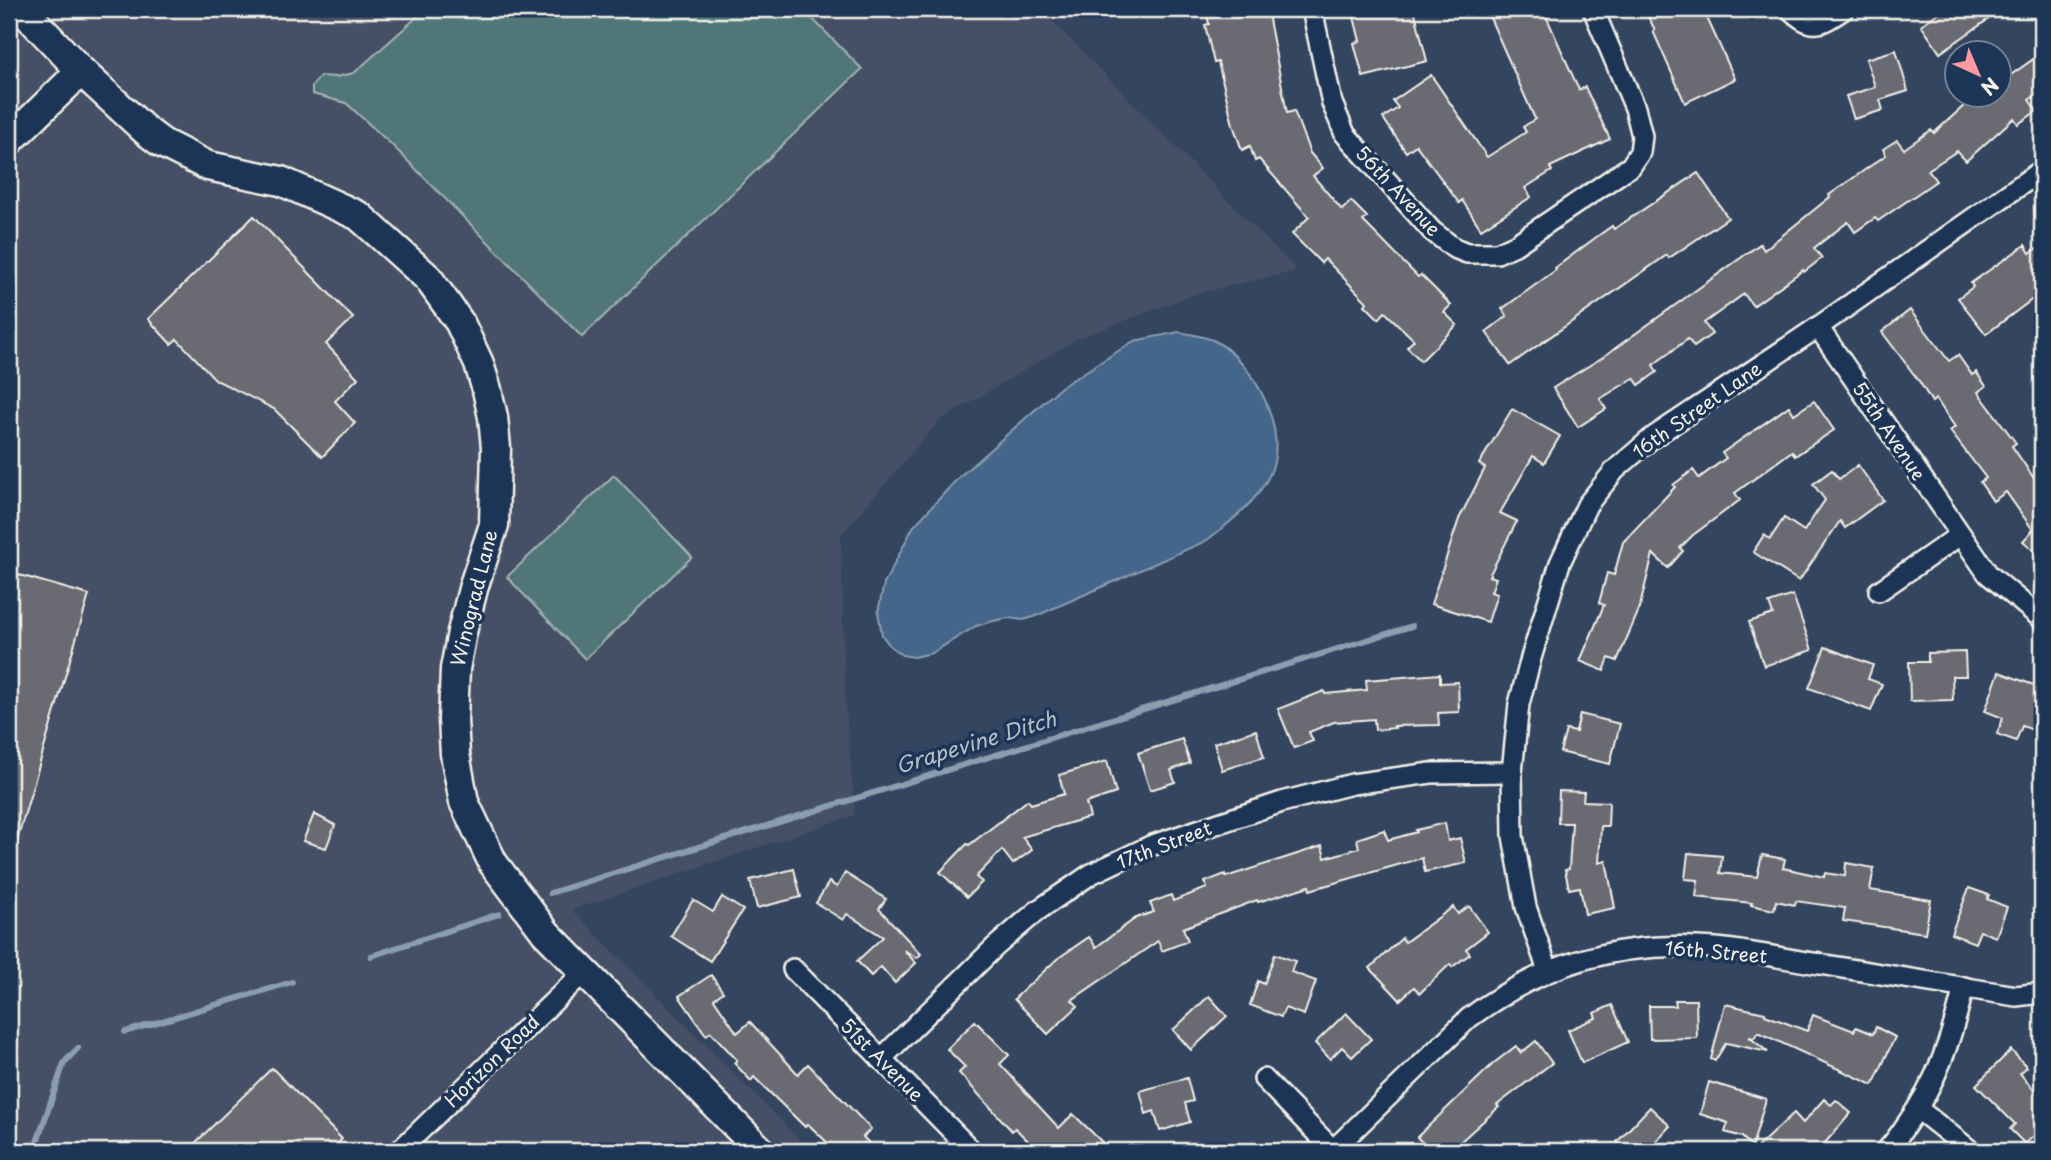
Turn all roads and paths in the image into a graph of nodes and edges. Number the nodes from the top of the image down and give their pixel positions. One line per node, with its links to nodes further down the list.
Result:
1 (22, 9): 6 (street, Winograd Lane)
2 (1312, 9): 3 (street, 56th Avenue)
3 (1593, 9)
4 (1790, 9): 5 (street)
5 (1844, 9)
6 (81, 71): 7 (street); 15 (street, Winograd Lane)
7 (9, 141)
8 (2042, 170): 9 (street, 16th Street Lane)
9 (1818, 327): 10 (street, 55th Avenue); 13 (street, 16th Street Lane)
10 (1960, 535): 11 (street); 12 (street, 55th Avenue)
11 (1879, 590)
12 (2042, 619)
13 (1512, 772): 16 (street, 16th Street Lane); 19 (street, 17th Street)
14 (793, 969): 19 (street, 51st Avenue)
15 (585, 971): 23 (street, Horizon Road); 24 (street, Winograd Lane)
16 (1548, 971): 17 (street, 16th Street); 22 (street, 16th Street)
17 (1964, 987): 18 (street, 16th Street); 21 (street)
18 (2042, 993)
19 (881, 1059): 25 (street, 51st Avenue)
20 (1264, 1080): 22 (street)
21 (1918, 1109): 26 (street); 27 (street)
22 (1333, 1150)
23 (399, 1151)
24 (761, 1151)
25 (972, 1151)
26 (1886, 1151)
27 (1971, 1151)

